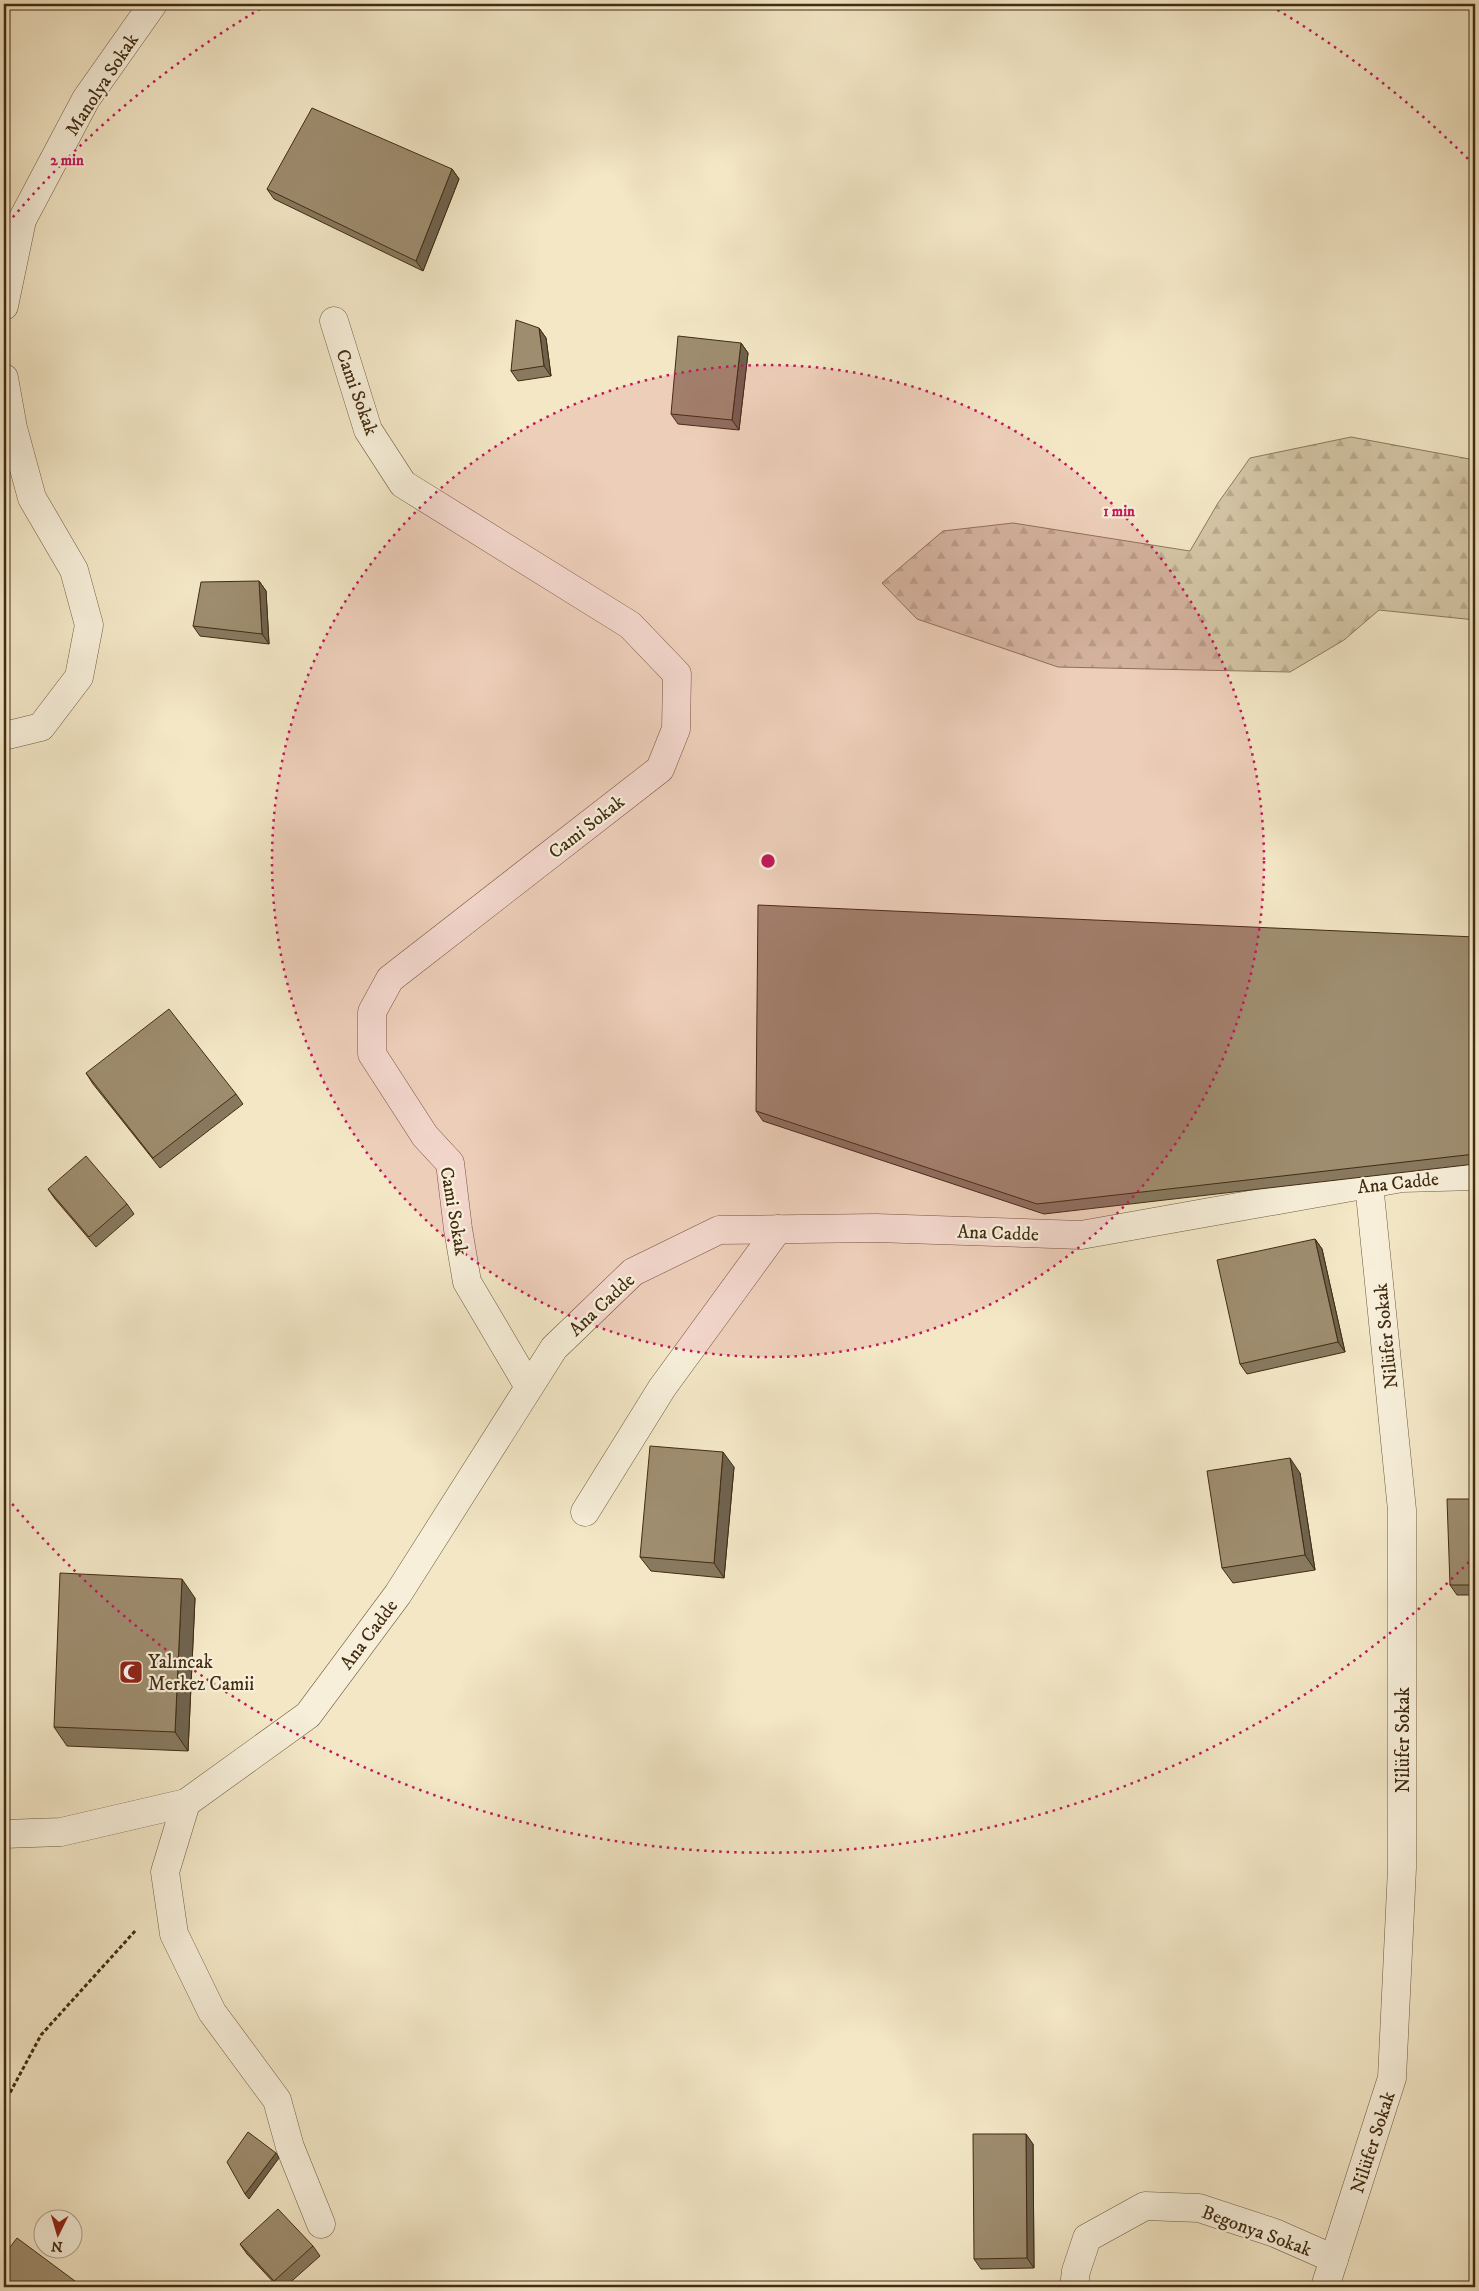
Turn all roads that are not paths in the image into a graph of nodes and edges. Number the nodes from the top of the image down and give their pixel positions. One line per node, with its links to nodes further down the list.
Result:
1 (153, 4): 2 (street, Manolya Sokak)
2 (4, 306)
3 (334, 322): 9 (street, Cami Sokak)
4 (4, 378): 5 (street)
5 (4, 736)
6 (1475, 1176): 7 (street, Ana Cadde)
7 (1369, 1184): 8 (street, Ana Cadde); 14 (street, Nilüfer Sokak)
8 (778, 1229): 9 (street, Ana Cadde); 10 (street)
9 (530, 1387): 11 (street, Ana Cadde)
10 (584, 1512)
11 (186, 1804): 12 (street, Ana Cadde); 13 (street)
12 (4, 1834)
13 (321, 2224)
14 (1334, 2259): 15 (street, Begonya Sokak); 16 (street, Nilüfer Sokak)
15 (1074, 2287)
16 (1326, 2287)

